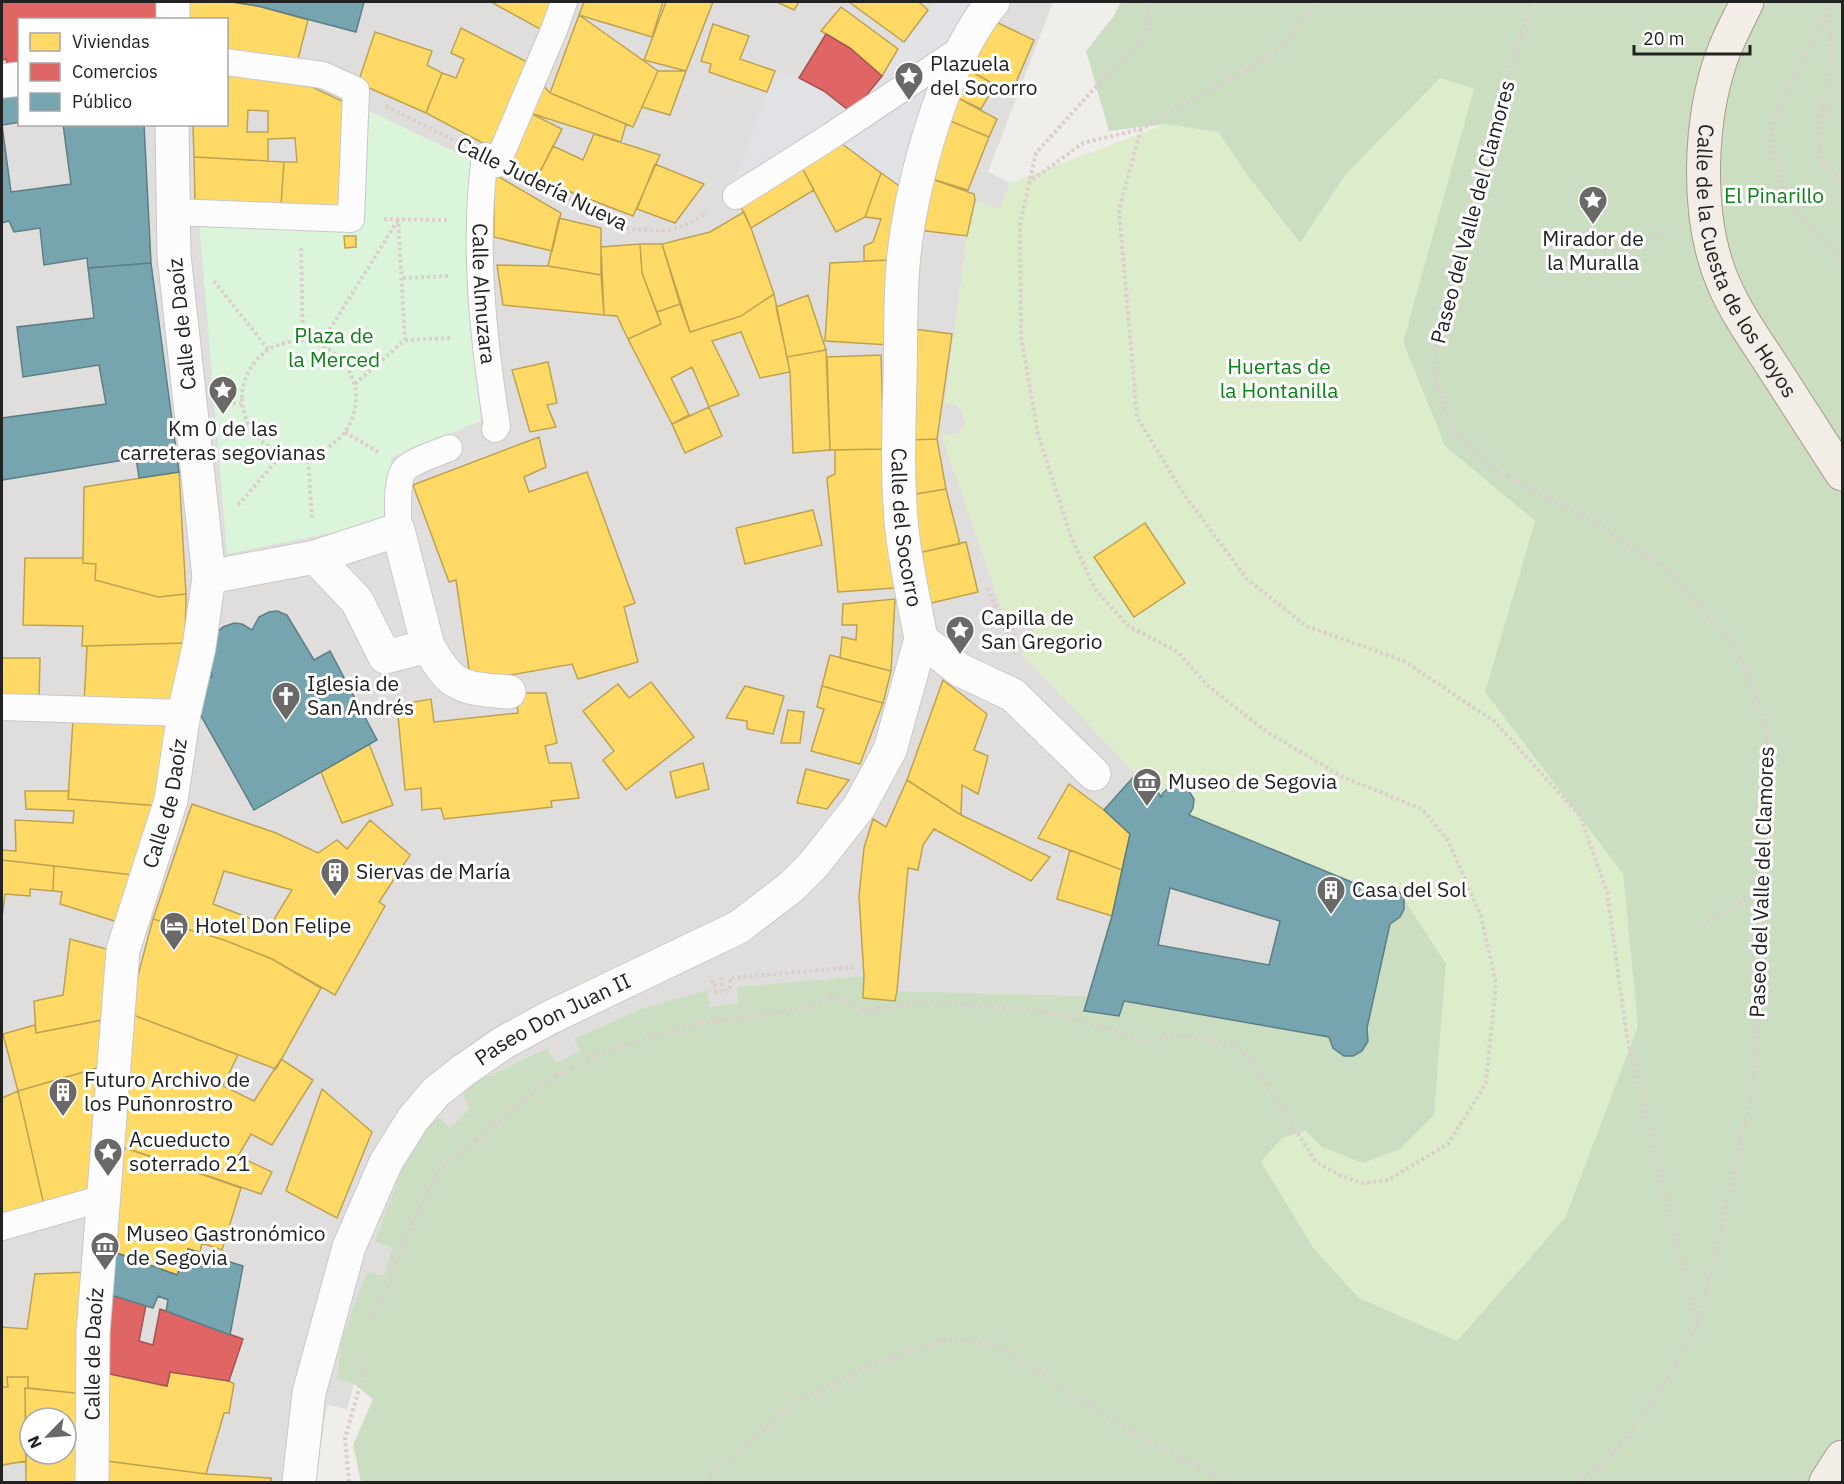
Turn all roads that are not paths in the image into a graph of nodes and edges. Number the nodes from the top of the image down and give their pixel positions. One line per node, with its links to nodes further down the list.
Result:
1 (173, 2): 4 (street)
2 (564, 2): 12 (street, Calle Almuzara)
3 (1747, 2): 14 (main road, Calle de la Cuesta de los Hoyos)
4 (173, 18)
5 (975, 18): 10 (street); 18 (street, Calle del Socorro)
6 (228, 62): 11 (street)
7 (18, 79): 8 (street)
8 (2, 81)
9 (172, 126): 11 (street, Calle de Daoíz)
10 (736, 196)
11 (172, 212): 17 (street, Calle de Daoíz)
12 (495, 429)
13 (449, 448): 15 (street)
14 (1842, 474)
15 (398, 530): 16 (street); 19 (street)
16 (315, 557): 17 (street); 19 (street)
17 (209, 578): 22 (street, Calle de Daoíz)
18 (921, 639): 23 (street); 28 (street, Paseo Don Juan II)
19 (428, 646): 20 (street)
20 (509, 692)
21 (2, 707): 22 (street)
22 (184, 713): 24 (street, Calle de Daoíz)
23 (1094, 774)
24 (104, 1198): 25 (street); 27 (street, Calle de Daoíz)
25 (2, 1227)
26 (1842, 1457): 29 (main road)
27 (93, 1482)
28 (299, 1482)
29 (1826, 1482)

